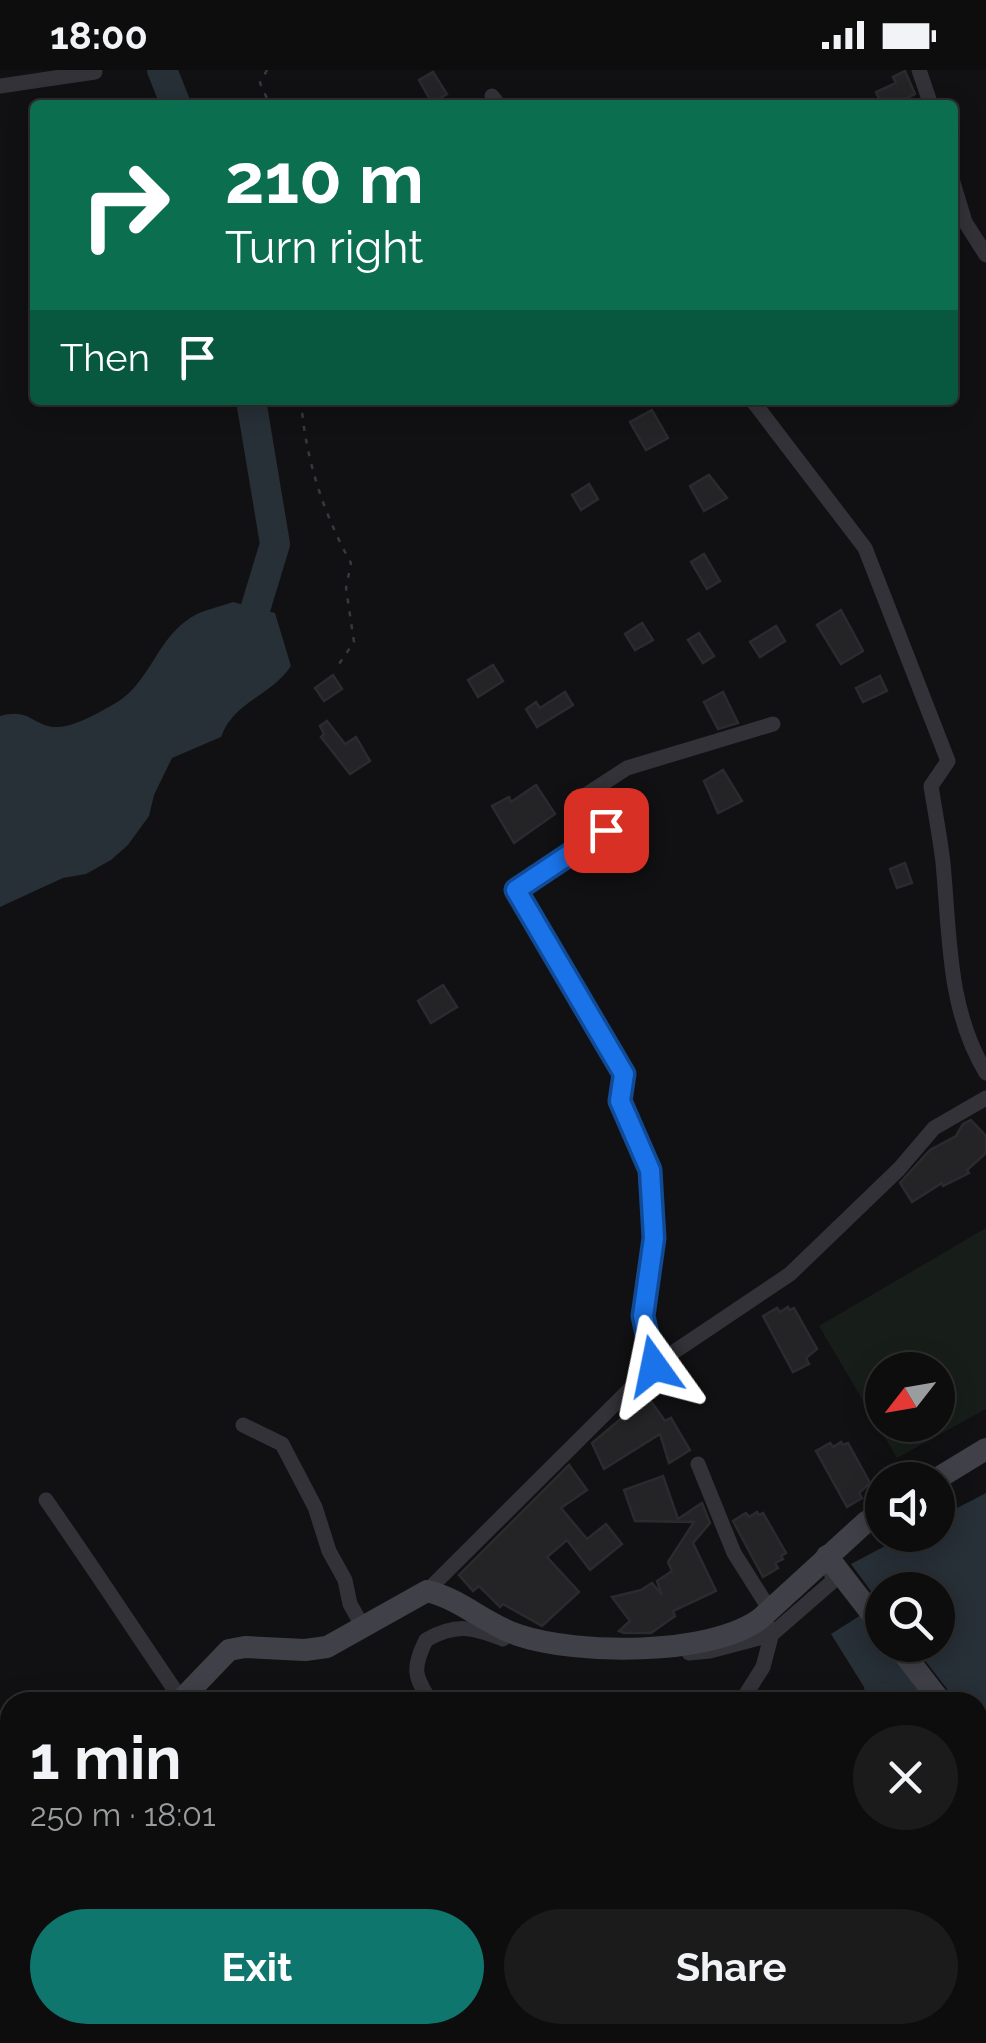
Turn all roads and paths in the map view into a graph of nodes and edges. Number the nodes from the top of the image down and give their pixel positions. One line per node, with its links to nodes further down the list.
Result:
1 (267, 70): 5 (path)
2 (919, 70): 6 (street)
3 (95, 72): 4 (street)
4 (0, 86)
5 (268, 100)
6 (929, 100)
7 (959, 226): 8 (street)
8 (986, 255)
9 (301, 405): 11 (path)
10 (756, 405): 13 (street)
11 (340, 664)
12 (773, 724): 15 (street)
13 (986, 1073)
14 (986, 1098): 15 (street)
15 (654, 1366): 23 (street)
16 (243, 1424): 26 (street)
17 (986, 1450): 19 (street)
18 (698, 1464): 25 (street)
19 (955, 1469)
20 (46, 1500): 28 (street)
21 (865, 1526): 22 (street)
22 (827, 1556): 24 (street); 25 (street)
23 (427, 1591): 25 (street); 26 (street)
24 (865, 1605)
25 (771, 1624): 30 (street); 31 (street)
26 (362, 1627): 29 (street)
27 (909, 1662): 32 (street)
28 (174, 1692)
29 (190, 1692)
30 (424, 1692)
31 (747, 1692)
32 (933, 1692)

